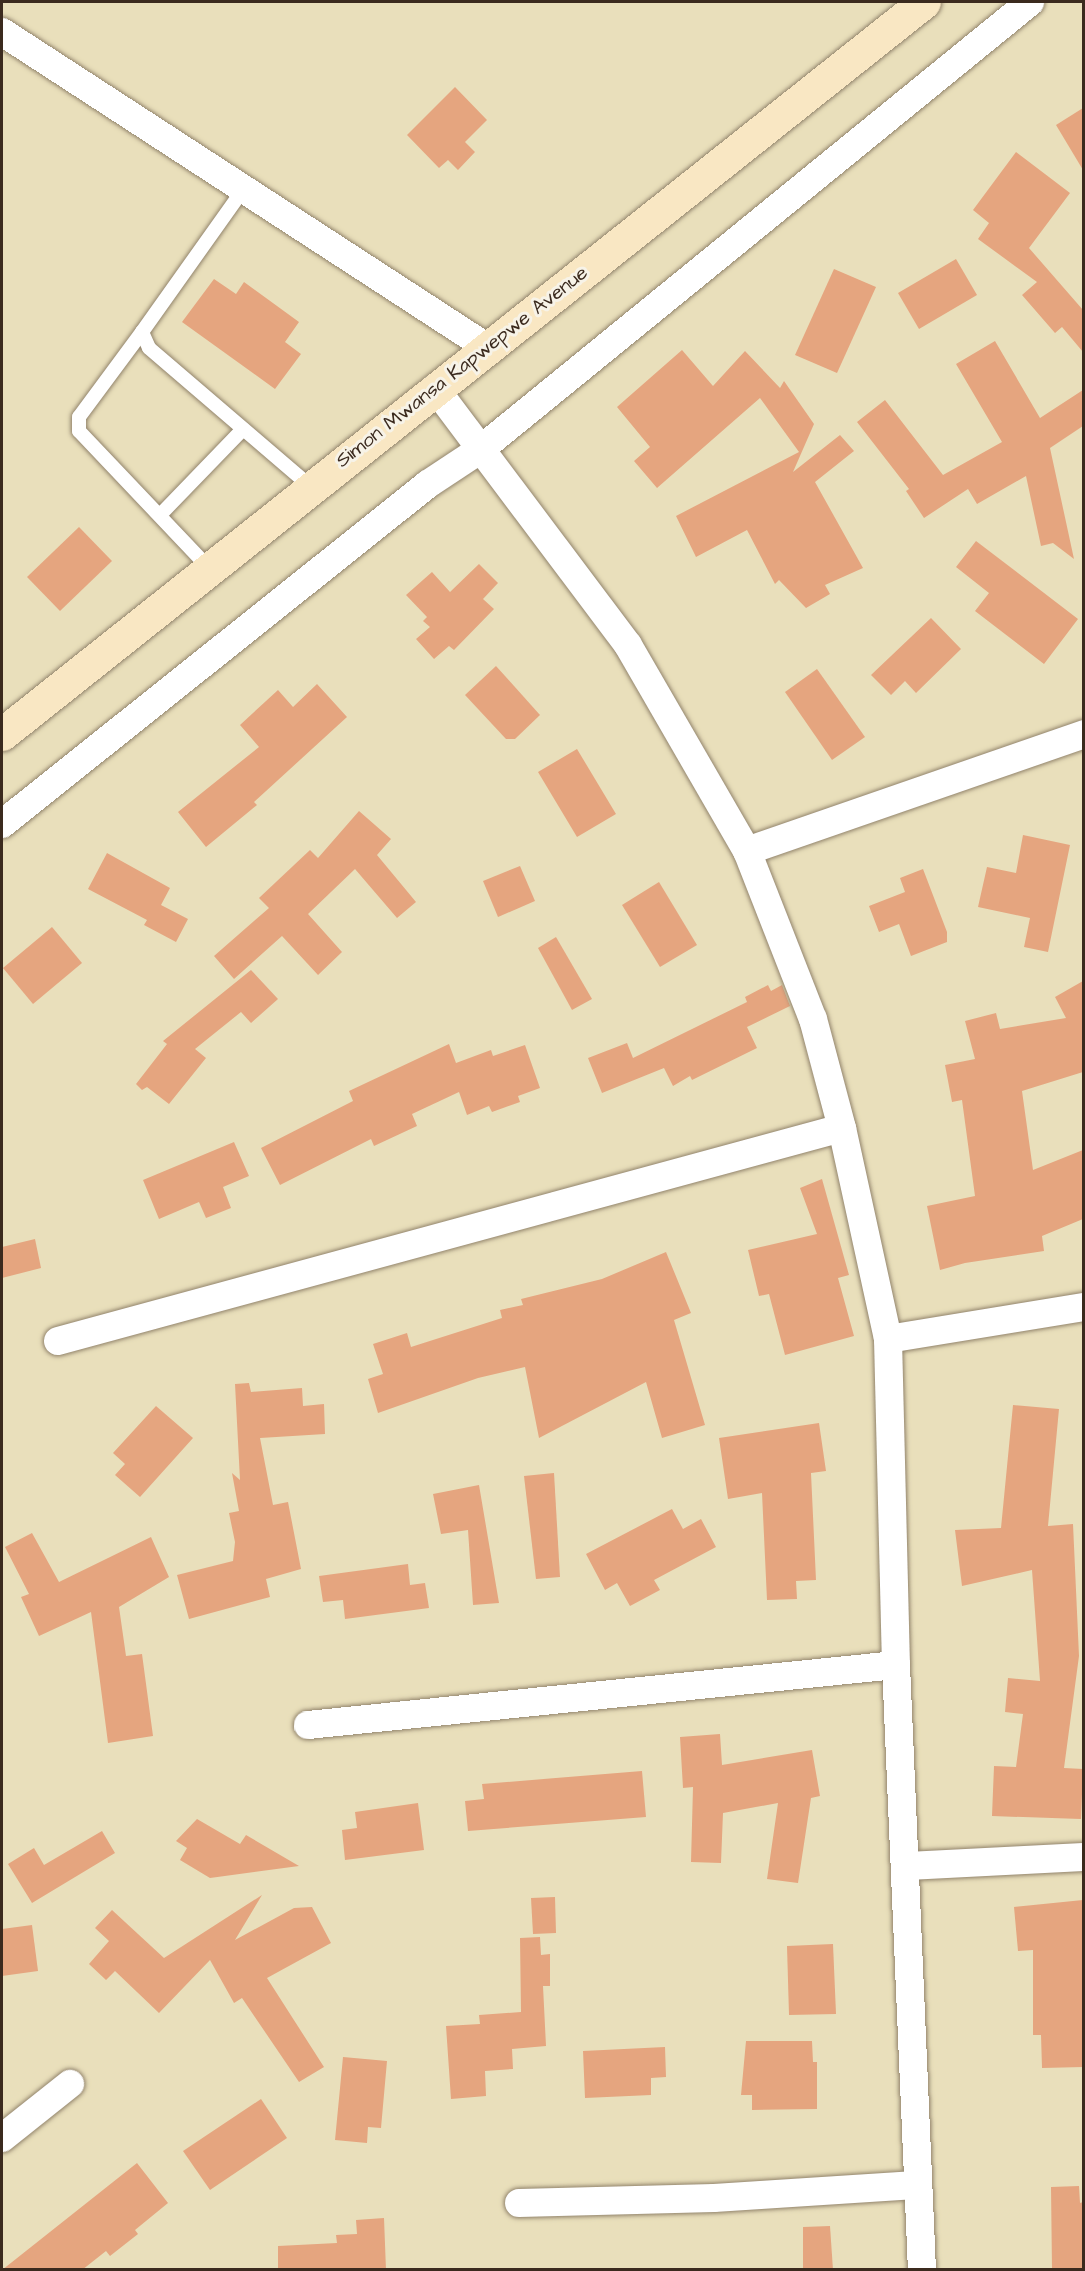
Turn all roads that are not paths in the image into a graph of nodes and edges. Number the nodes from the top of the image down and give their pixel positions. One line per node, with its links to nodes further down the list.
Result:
1 (924, 2): 6 (main road, Simon Mwansa Kapwepwe Avenue)
2 (1030, 2): 9 (street)
3 (2, 32): 4 (street)
4 (245, 187): 5 (lane); 6 (street)
5 (142, 332): 8 (lane); 11 (lane)
6 (488, 348): 7 (main road, Simon Mwansa Kapwepwe Avenue)
7 (435, 388): 9 (street); 10 (main road, Simon Mwansa Kapwepwe Avenue)
8 (243, 429): 10 (lane); 11 (lane)
9 (481, 449): 15 (street); 16 (street)
10 (311, 487): 12 (main road, Simon Mwansa Kapwepwe Avenue)
11 (160, 514): 12 (lane)
12 (210, 569): 13 (main road, Simon Mwansa Kapwepwe Avenue)
13 (2, 734)
14 (1083, 734): 16 (street)
15 (2, 824)
16 (747, 851): 17 (street)
17 (842, 1128): 19 (street); 20 (street)
18 (1083, 1307): 19 (street)
19 (888, 1339): 21 (street)
20 (58, 1341)
21 (896, 1665): 22 (street); 24 (street)
22 (308, 1725)
23 (1083, 1857): 24 (street)
24 (907, 1866): 27 (street)
25 (70, 2084): 26 (street)
26 (2, 2138)
27 (916, 2185): 28 (street); 29 (street)
28 (519, 2203)
29 (922, 2270)

